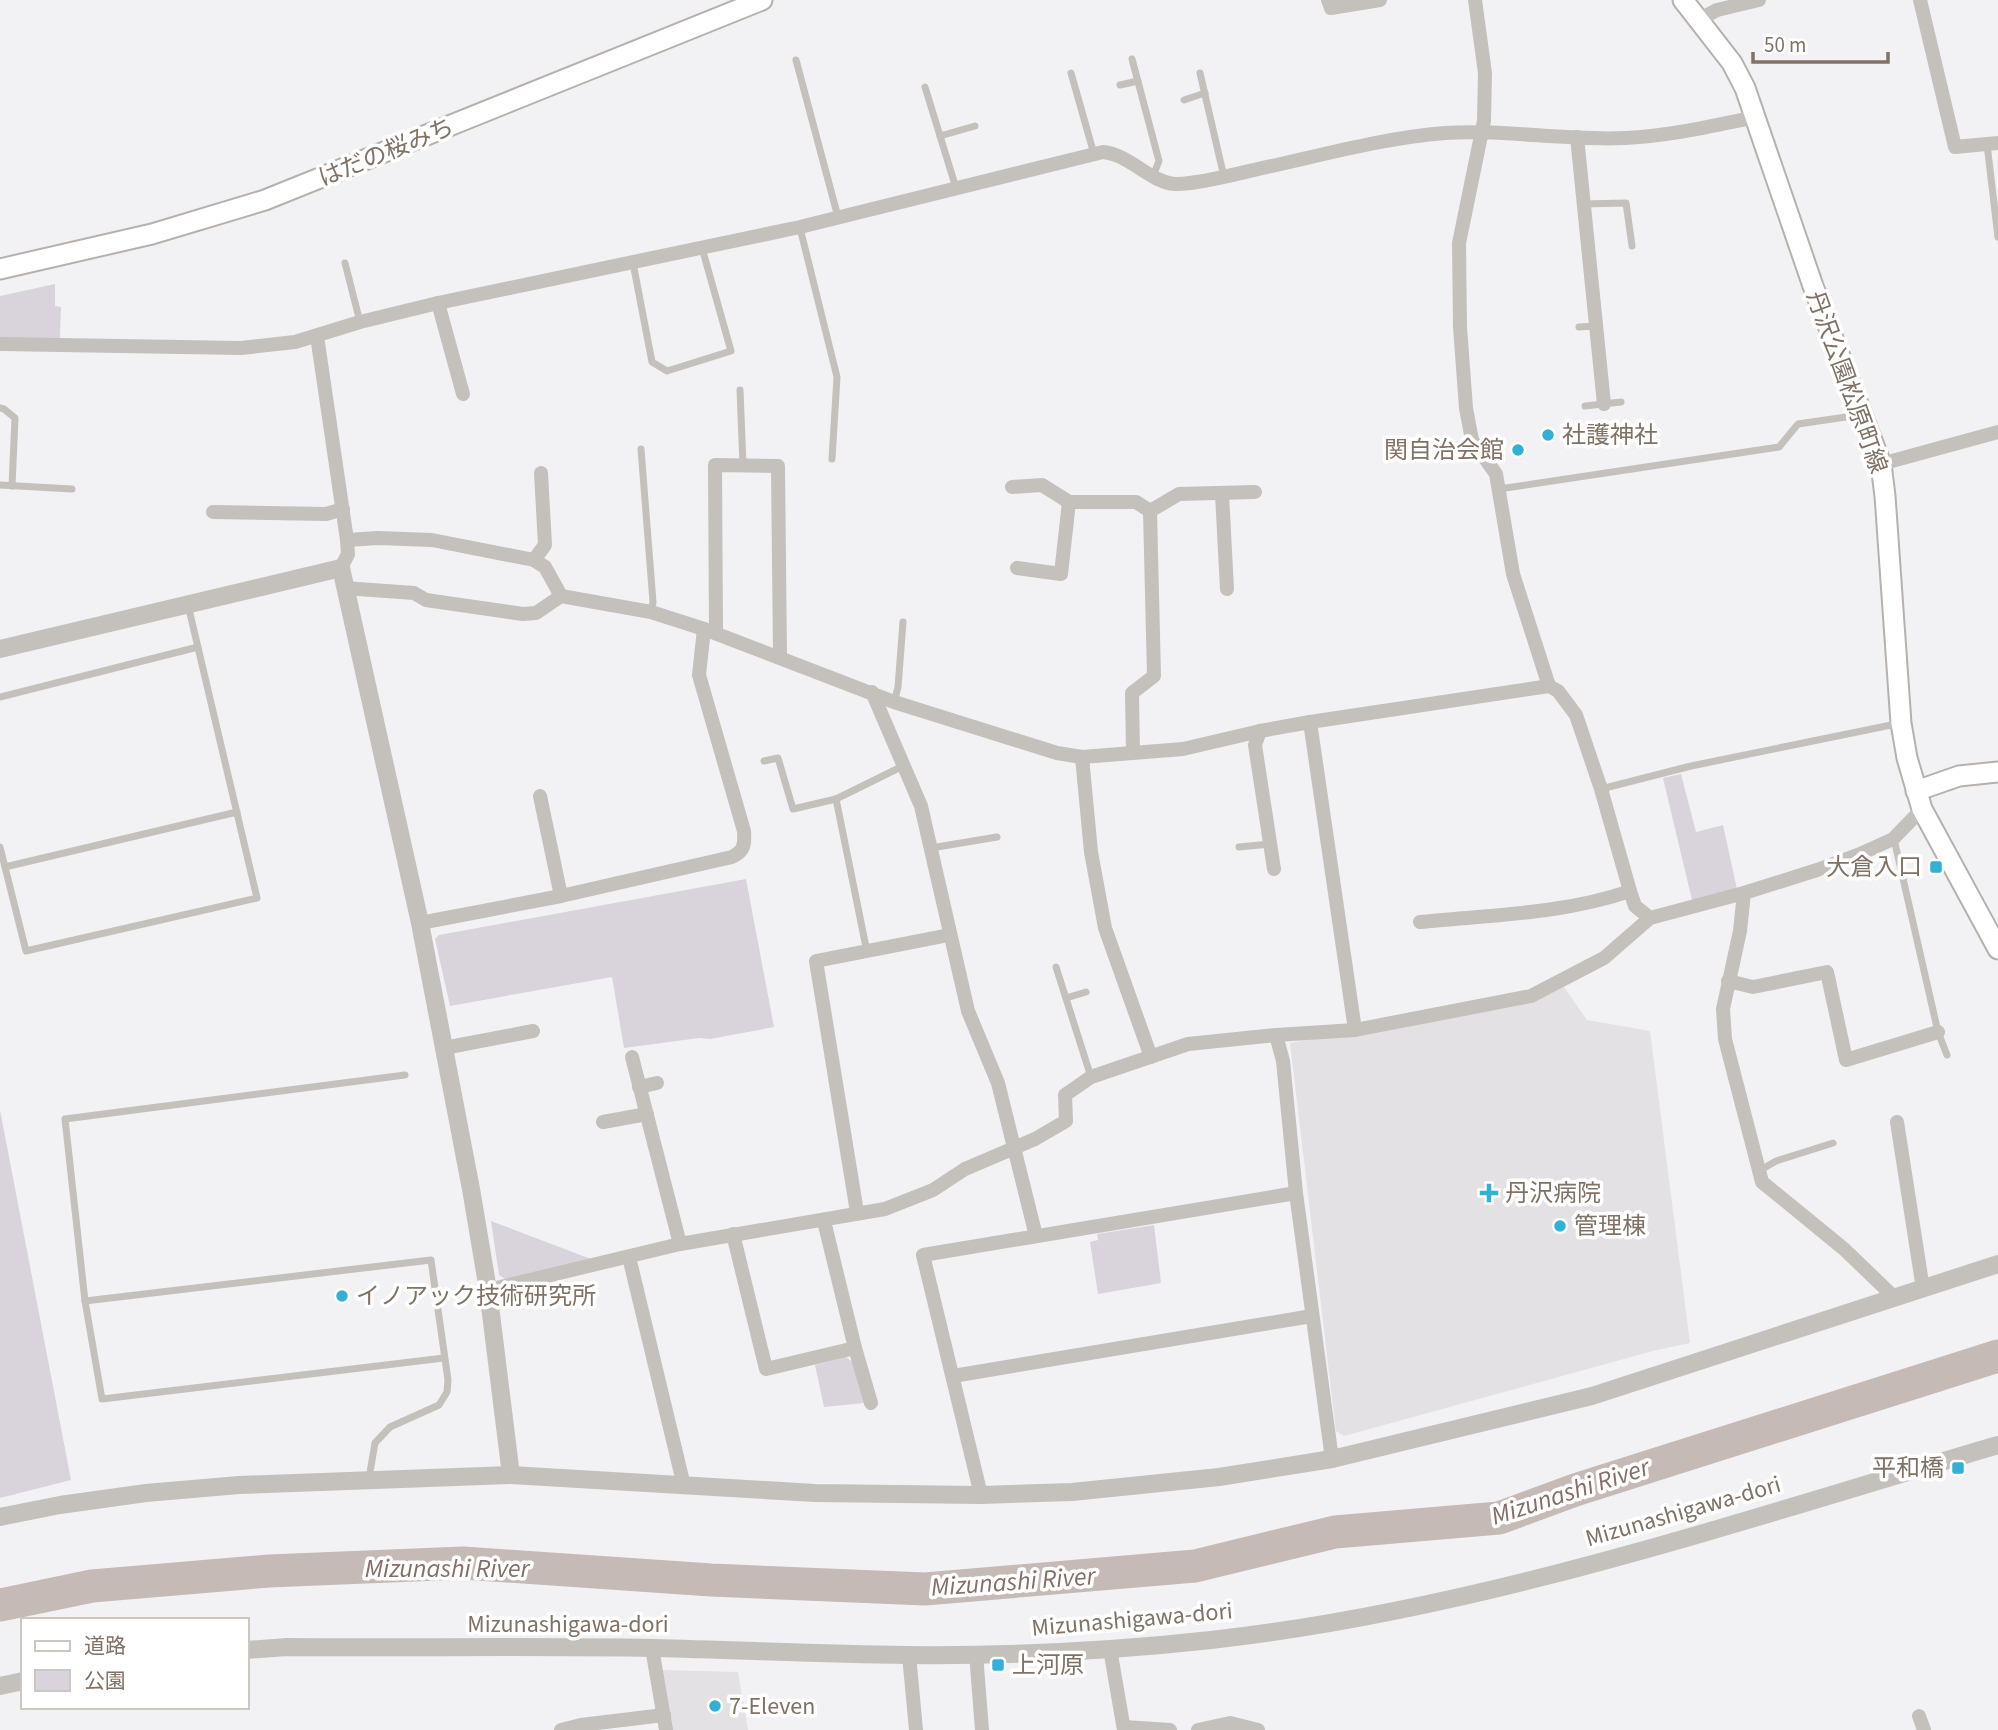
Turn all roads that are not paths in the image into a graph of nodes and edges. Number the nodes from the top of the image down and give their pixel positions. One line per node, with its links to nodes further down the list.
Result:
1 (762, 0): 36 (main road, はだの桜みち)
2 (1328, 0): 3 (street)
3 (1380, 0)
4 (1475, 0): 20 (street)
5 (1684, 0): 8 (main road, 丹沢公園松原町線)
6 (1759, 0): 8 (street)
7 (1920, 0): 23 (street)
8 (1710, 10): 18 (main road, 丹沢公園松原町線)
9 (1132, 59): 13 (lane)
10 (796, 60): 29 (lane)
11 (1071, 73): 24 (lane)
12 (1200, 73): 16 (lane)
13 (1138, 81): 14 (lane); 25 (lane)
14 (1120, 85)
15 (925, 87): 21 (lane)
16 (1205, 93): 17 (lane); 26 (lane)
17 (1184, 100)
18 (1756, 117): 22 (street); 49 (main road, 丹沢公園松原町線)
19 (975, 126): 21 (lane)
20 (1481, 132): 22 (street); 26 (street); 60 (street)
21 (940, 136): 27 (lane)
22 (1577, 137): 28 (street)
23 (1992, 144): 31 (lane)
24 (1094, 154): 25 (street); 27 (street)
25 (1153, 176): 26 (street)
26 (1224, 177)
27 (956, 188): 29 (street)
28 (1583, 204): 32 (lane); 39 (street)
29 (838, 218): 30 (street)
30 (800, 227): 33 (street); 52 (lane)
31 (1998, 236)
32 (1632, 246)
33 (702, 247): 35 (street); 35 (lane)
34 (345, 263): 38 (lane)
35 (633, 263): 37 (street)
36 (0, 269)
37 (438, 303): 38 (street); 44 (street)
38 (360, 321): 41 (street)
39 (1596, 326): 40 (lane); 46 (street)
40 (1579, 327)
41 (317, 336): 42 (street); 64 (street)
42 (0, 344)
43 (740, 390): 54 (lane)
44 (463, 394)
45 (1621, 402): 46 (lane)
46 (1604, 404): 47 (lane)
47 (1585, 406)
48 (0, 408): 57 (lane)
49 (1861, 415): 53 (main road, 丹沢公園松原町線); 60 (lane)
50 (1998, 432): 53 (street)
51 (641, 449): 75 (lane)
52 (832, 459)
53 (1881, 464): 86 (main road, 丹沢公園松原町線)
54 (743, 465): 77 (street); 80 (street)
55 (541, 473): 68 (street)
56 (0, 485): 57 (lane)
57 (12, 486): 59 (lane)
58 (1012, 487): 63 (street)
59 (72, 489)
60 (1499, 489): 81 (street)
61 (1255, 492): 62 (street)
62 (1222, 494): 65 (street); 72 (street)
63 (1069, 502): 65 (street); 70 (street)
64 (343, 509): 66 (street); 67 (street)
65 (1150, 511): 88 (street)
66 (213, 512)
67 (347, 540): 68 (street); 69 (street)
68 (534, 560): 73 (street)
69 (341, 568): 71 (street); 74 (street)
70 (1017, 568)
71 (344, 587): 73 (street); 111 (street)
72 (1227, 589)
73 (561, 596): 75 (street)
74 (188, 604): 78 (lane); 79 (street)
75 (651, 612): 77 (street)
76 (903, 622): 84 (lane)
77 (710, 631): 80 (street); 108 (street)
78 (198, 647): 83 (lane); 97 (lane)
79 (0, 649)
80 (780, 656): 82 (street)
81 (1549, 686): 85 (street); 93 (street)
82 (872, 692): 84 (street); 91 (street)
83 (0, 697)
84 (894, 702): 89 (street)
85 (1310, 722): 87 (street); 119 (street)
86 (1901, 723): 93 (lane); 96 (main road, 丹沢公園松原町線)
87 (1260, 731): 88 (street); 100 (street)
88 (1133, 752): 89 (street)
89 (1082, 757): 126 (street)
90 (764, 761): 95 (lane)
91 (903, 765): 95 (lane); 103 (street)
92 (1998, 772): 96 (main road)
93 (1601, 789): 106 (street)
94 (541, 796): 108 (street)
95 (836, 799): 114 (lane)
96 (1919, 800): 99 (street); 113 (main road, 丹沢公園松原町線)
97 (237, 812): 104 (lane); 104 (lane)
98 (997, 837): 103 (lane)
99 (1894, 839): 107 (street); 121 (lane)
100 (1270, 844): 102 (lane); 105 (street)
101 (0, 846): 104 (lane)
102 (1239, 847)
103 (930, 848): 112 (street)
104 (5, 867)
105 (1274, 869)
106 (1630, 891): 109 (street); 110 (street)
107 (1744, 893): 109 (street); 116 (street)
108 (561, 895): 111 (street)
109 (1650, 918): 119 (street)
110 (1420, 922)
111 (420, 923): 123 (street)
112 (949, 935): 114 (street); 135 (street)
113 (1998, 948)
114 (867, 952): 138 (street)
115 (1056, 967): 118 (lane)
116 (1728, 981): 121 (street); 136 (street)
117 (1086, 992): 118 (lane)
118 (1066, 998): 128 (lane)
119 (1355, 1030): 122 (street)
120 (533, 1031): 123 (street)
121 (1938, 1032): 124 (lane)
122 (1276, 1035): 126 (street); 137 (street)
123 (444, 1048): 146 (street)
124 (1947, 1055)
125 (632, 1057): 130 (street)
126 (1151, 1057): 128 (street)
127 (405, 1075): 148 (lane)
128 (1091, 1077): 135 (street)
129 (657, 1083): 130 (street)
130 (639, 1087): 131 (street)
131 (647, 1114): 132 (street); 142 (street)
132 (603, 1122)
133 (1897, 1122): 145 (street)
134 (1833, 1143): 136 (lane)
135 (1014, 1147): 138 (street); 141 (street)
136 (1759, 1171): 147 (street)
137 (1296, 1193): 141 (street); 149 (street)
138 (857, 1212): 139 (street)
139 (824, 1221): 140 (street); 150 (street)
140 (733, 1234): 142 (street); 150 (street)
141 (1036, 1236): 152 (street)
142 (680, 1244): 143 (street)
143 (629, 1257): 146 (street); 158 (street)
144 (1998, 1264): 145 (street)
145 (1923, 1289): 147 (street)
146 (488, 1290): 156 (street)
147 (1895, 1298): 155 (street)
148 (85, 1301): 151 (lane); 151 (lane)
149 (1312, 1316): 152 (street); 155 (street)
150 (855, 1349): 153 (street)
151 (444, 1358): 157 (lane)
152 (953, 1376): 159 (street)
153 (871, 1403)
154 (1998, 1445): 162 (street, Mizunashigawa-dori)
155 (1332, 1459): 159 (street)
156 (512, 1475): 157 (street); 158 (street)
157 (368, 1482): 160 (street)
158 (684, 1486): 159 (street)
159 (981, 1495)
160 (0, 1517)
161 (652, 1648): 163 (street, Mizunashigawa-dori); 165 (street, Mizunashigawa-dori); 168 (street)
162 (1110, 1648): 164 (street, Mizunashigawa-dori); 169 (street)
163 (248, 1650)
164 (976, 1654): 165 (street, Mizunashigawa-dori); 173 (street)
165 (909, 1655): 172 (street)
166 (21, 1681): 167 (street)
167 (0, 1686)
168 (664, 1715): 170 (street); 171 (street)
169 (1124, 1729): 174 (street)
170 (561, 1730)
171 (666, 1730)
172 (916, 1730)
173 (982, 1730)
174 (1170, 1730)
175 (1200, 1730): 176 (street)
176 (1258, 1730)

